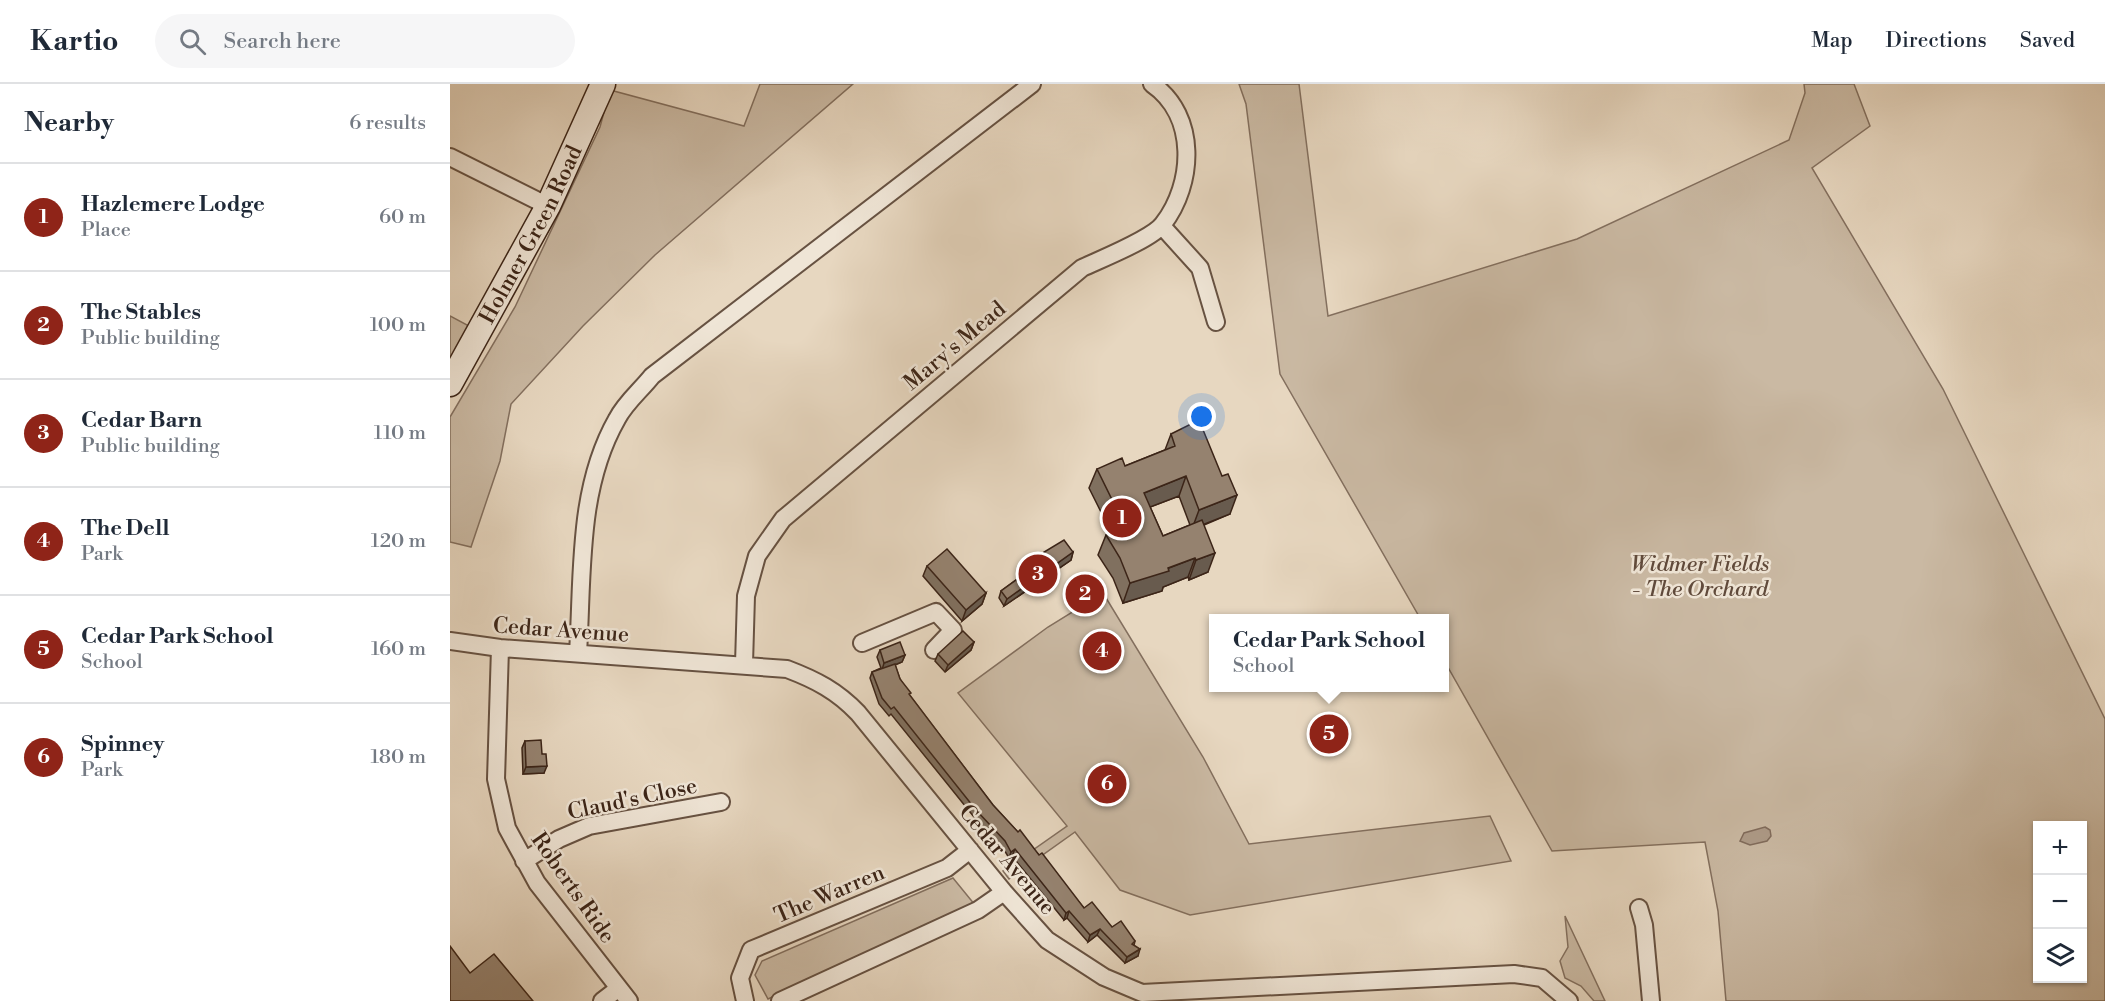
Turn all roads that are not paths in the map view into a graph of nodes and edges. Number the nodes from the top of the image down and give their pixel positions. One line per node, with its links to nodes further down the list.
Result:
1 (603, 84): 5 (street, Holmer Green Road)
2 (1032, 84): 13 (street)
3 (1152, 84): 6 (street)
4 (450, 157): 5 (street)
5 (548, 206): 8 (street, Holmer Green Road)
6 (1162, 226): 7 (street); 14 (street, Mary's Mead)
7 (1216, 322)
8 (450, 384)
9 (450, 641): 11 (street, Cedar Avenue)
10 (862, 643): 12 (street)
11 (500, 648): 13 (street, Cedar Avenue); 17 (street, Roberts Ride)
12 (934, 650)
13 (578, 653): 14 (street, Cedar Avenue)
14 (744, 664): 16 (street, Cedar Avenue)
15 (721, 802): 17 (street, Claud's Close)
16 (970, 850): 18 (street, Cedar Avenue); 23 (street, The Warren)
17 (524, 861): 20 (street, Roberts Ride)
18 (1004, 892): 21 (street, Cedar Avenue); 24 (street)
19 (1639, 908): 26 (street)
20 (624, 994): 22 (street)
21 (1266, 995): 25 (street, Cedar Avenue)
22 (602, 1001)
23 (745, 1001)
24 (780, 1001)
25 (1569, 1001)
26 (1651, 1001)

